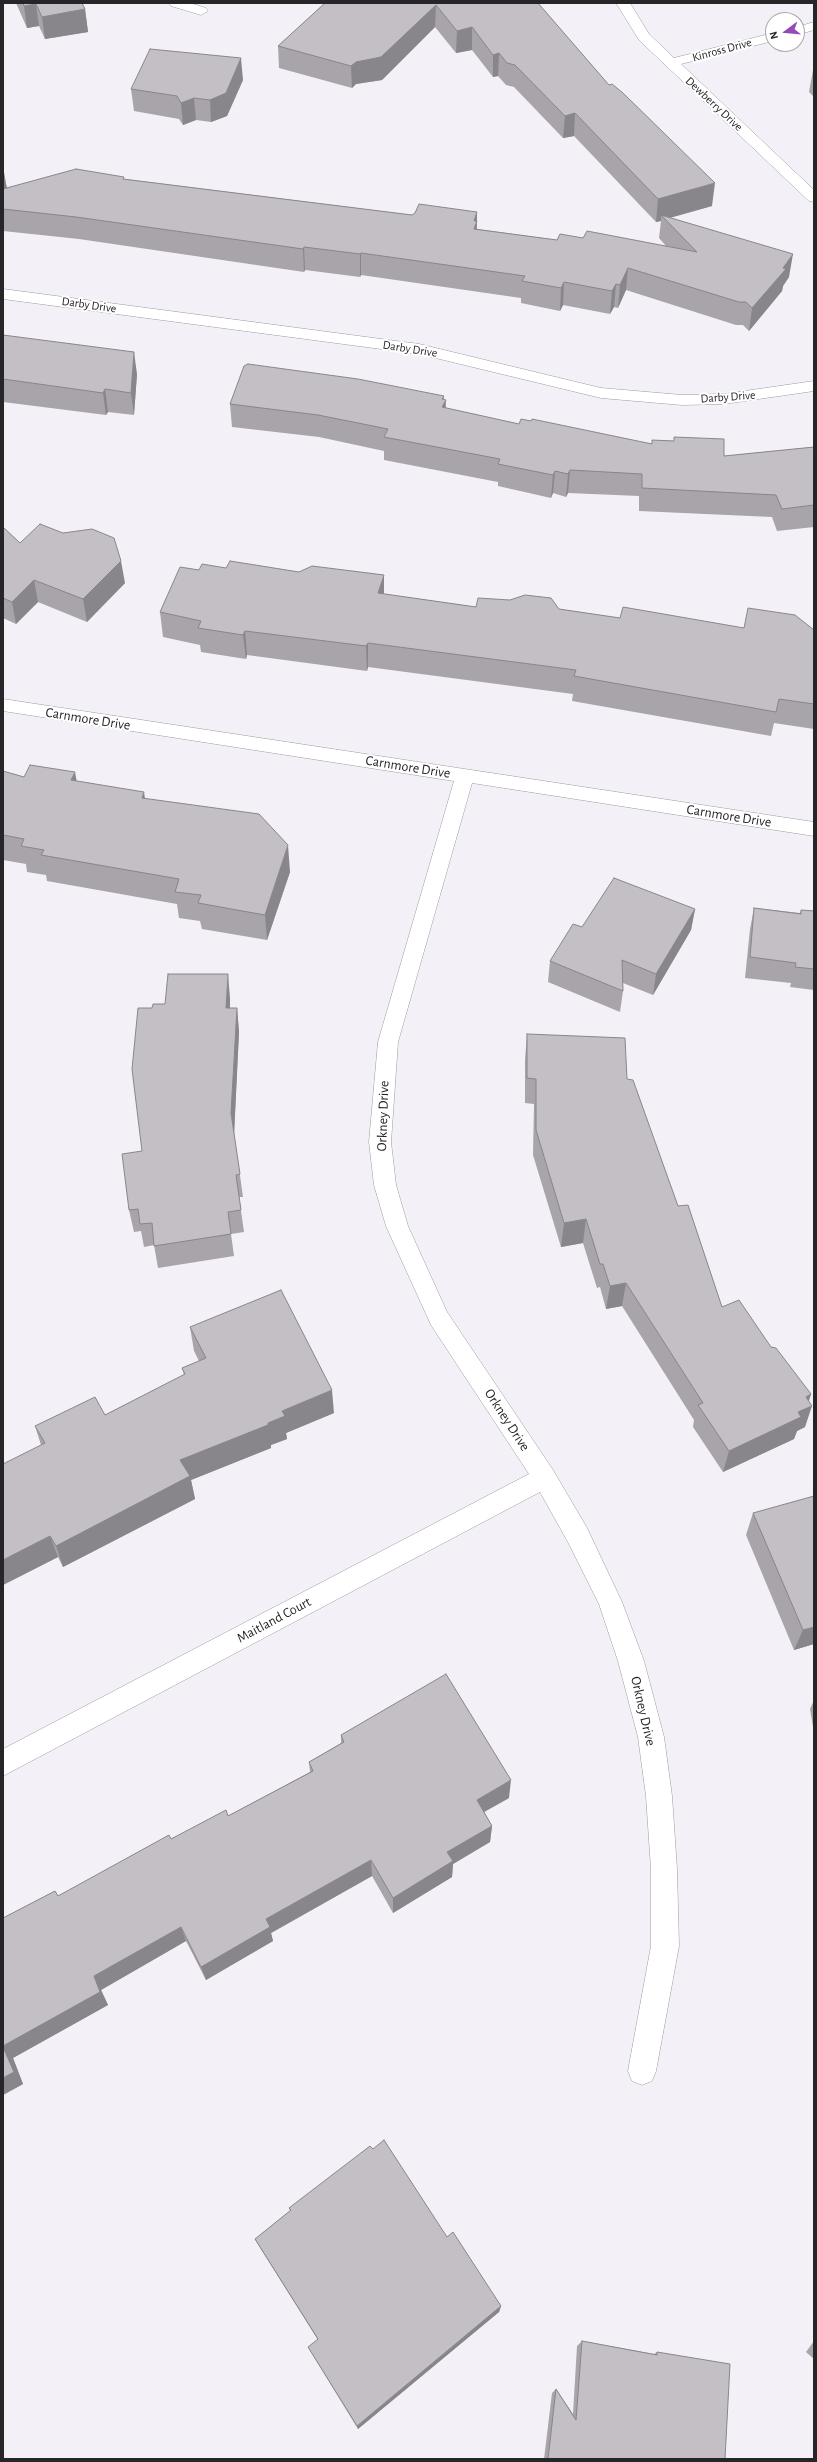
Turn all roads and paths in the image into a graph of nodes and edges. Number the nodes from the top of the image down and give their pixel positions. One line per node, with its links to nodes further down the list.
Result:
1 (176, 3): 3 (street)
2 (623, 3): 5 (street, Dewberry Drive)
3 (202, 11)
4 (765, 39): 5 (street, Kinross Drive)
5 (670, 63): 6 (street, Dewberry Drive)
6 (814, 198)
7 (3, 294): 8 (street, Darby Drive)
8 (814, 386)
9 (3, 705): 10 (street, Carnmore Drive)
10 (465, 776): 11 (street, Carnmore Drive); 12 (street, Orkney Drive)
11 (814, 829)
12 (545, 1478): 13 (street, Maitland Court); 14 (street, Orkney Drive)
13 (3, 1763)
14 (642, 2071)

